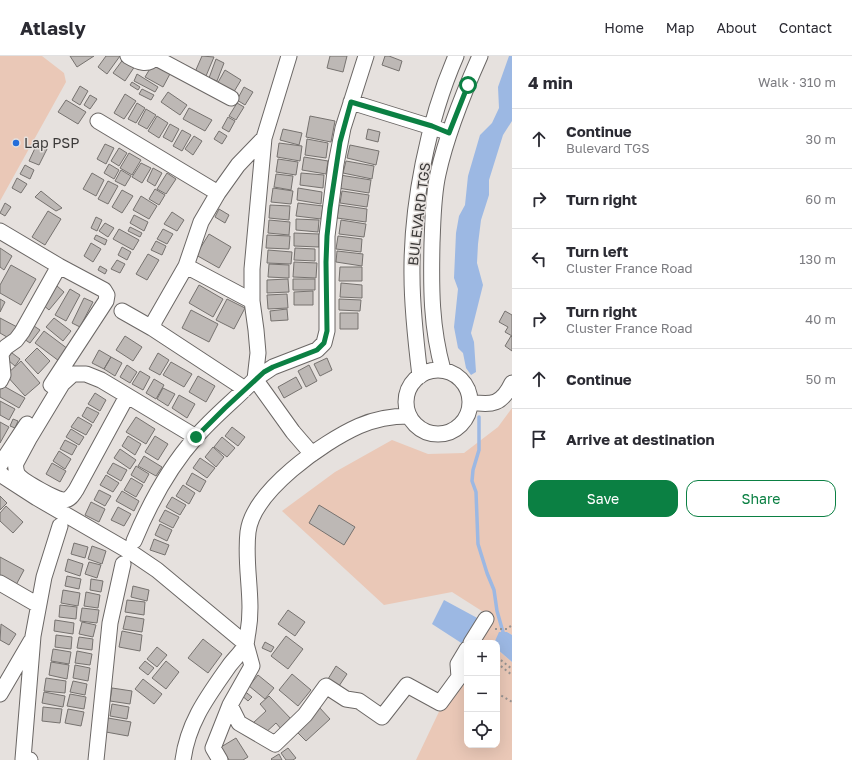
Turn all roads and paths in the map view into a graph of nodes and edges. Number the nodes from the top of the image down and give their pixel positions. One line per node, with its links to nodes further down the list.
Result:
1 (128, 56): 6 (street)
2 (289, 56): 12 (street)
3 (366, 56): 8 (street)
4 (456, 56): 10 (street, BULEVARD TGS)
5 (480, 56): 11 (street, BULEVARD TGS)
6 (156, 57): 7 (street)
7 (231, 98)
8 (351, 102): 10 (street); 24 (street)
9 (98, 121): 13 (street)
10 (432, 126): 11 (street); 21 (street, BULEVARD TGS)
11 (449, 133): 20 (street, BULEVARD TGS)
12 (264, 138): 13 (street); 17 (street)
13 (218, 193): 16 (street)
14 (0, 231): 15 (street)
15 (59, 266): 22 (street); 30 (street)
16 (186, 266): 17 (street); 19 (street)
17 (252, 301): 24 (street)
18 (122, 311): 19 (street)
19 (152, 328): 24 (street)
20 (443, 370): 21 (street); 26 (street)
21 (420, 376): 27 (street)
22 (0, 380)
23 (512, 383): 26 (street)
24 (250, 384): 28 (street); 29 (street)
25 (127, 396): 25 (street); 28 (street)
26 (471, 402): 27 (street)
27 (409, 416): 29 (street)
28 (196, 437): 33 (street)
29 (312, 454): 41 (street)
30 (0, 465)
31 (0, 473): 41 (street)
32 (60, 526): 36 (street)
33 (134, 540)
34 (123, 564): 52 (street)
35 (0, 583): 36 (street)
36 (38, 605): 39 (street)
37 (491, 624): 38 (path); 40 (street)
38 (512, 625)
39 (33, 636): 47 (street); 51 (street)
40 (474, 640)
41 (246, 644): 50 (street); 53 (street)
42 (464, 655): 50 (street)
43 (500, 660): 45 (path)
44 (500, 665): 46 (path)
45 (512, 670)
46 (512, 675)
47 (0, 694)
48 (500, 695): 49 (path)
49 (512, 702)
50 (230, 705): 54 (street)
51 (25, 760)
52 (96, 760)
53 (183, 760)
54 (220, 760)

